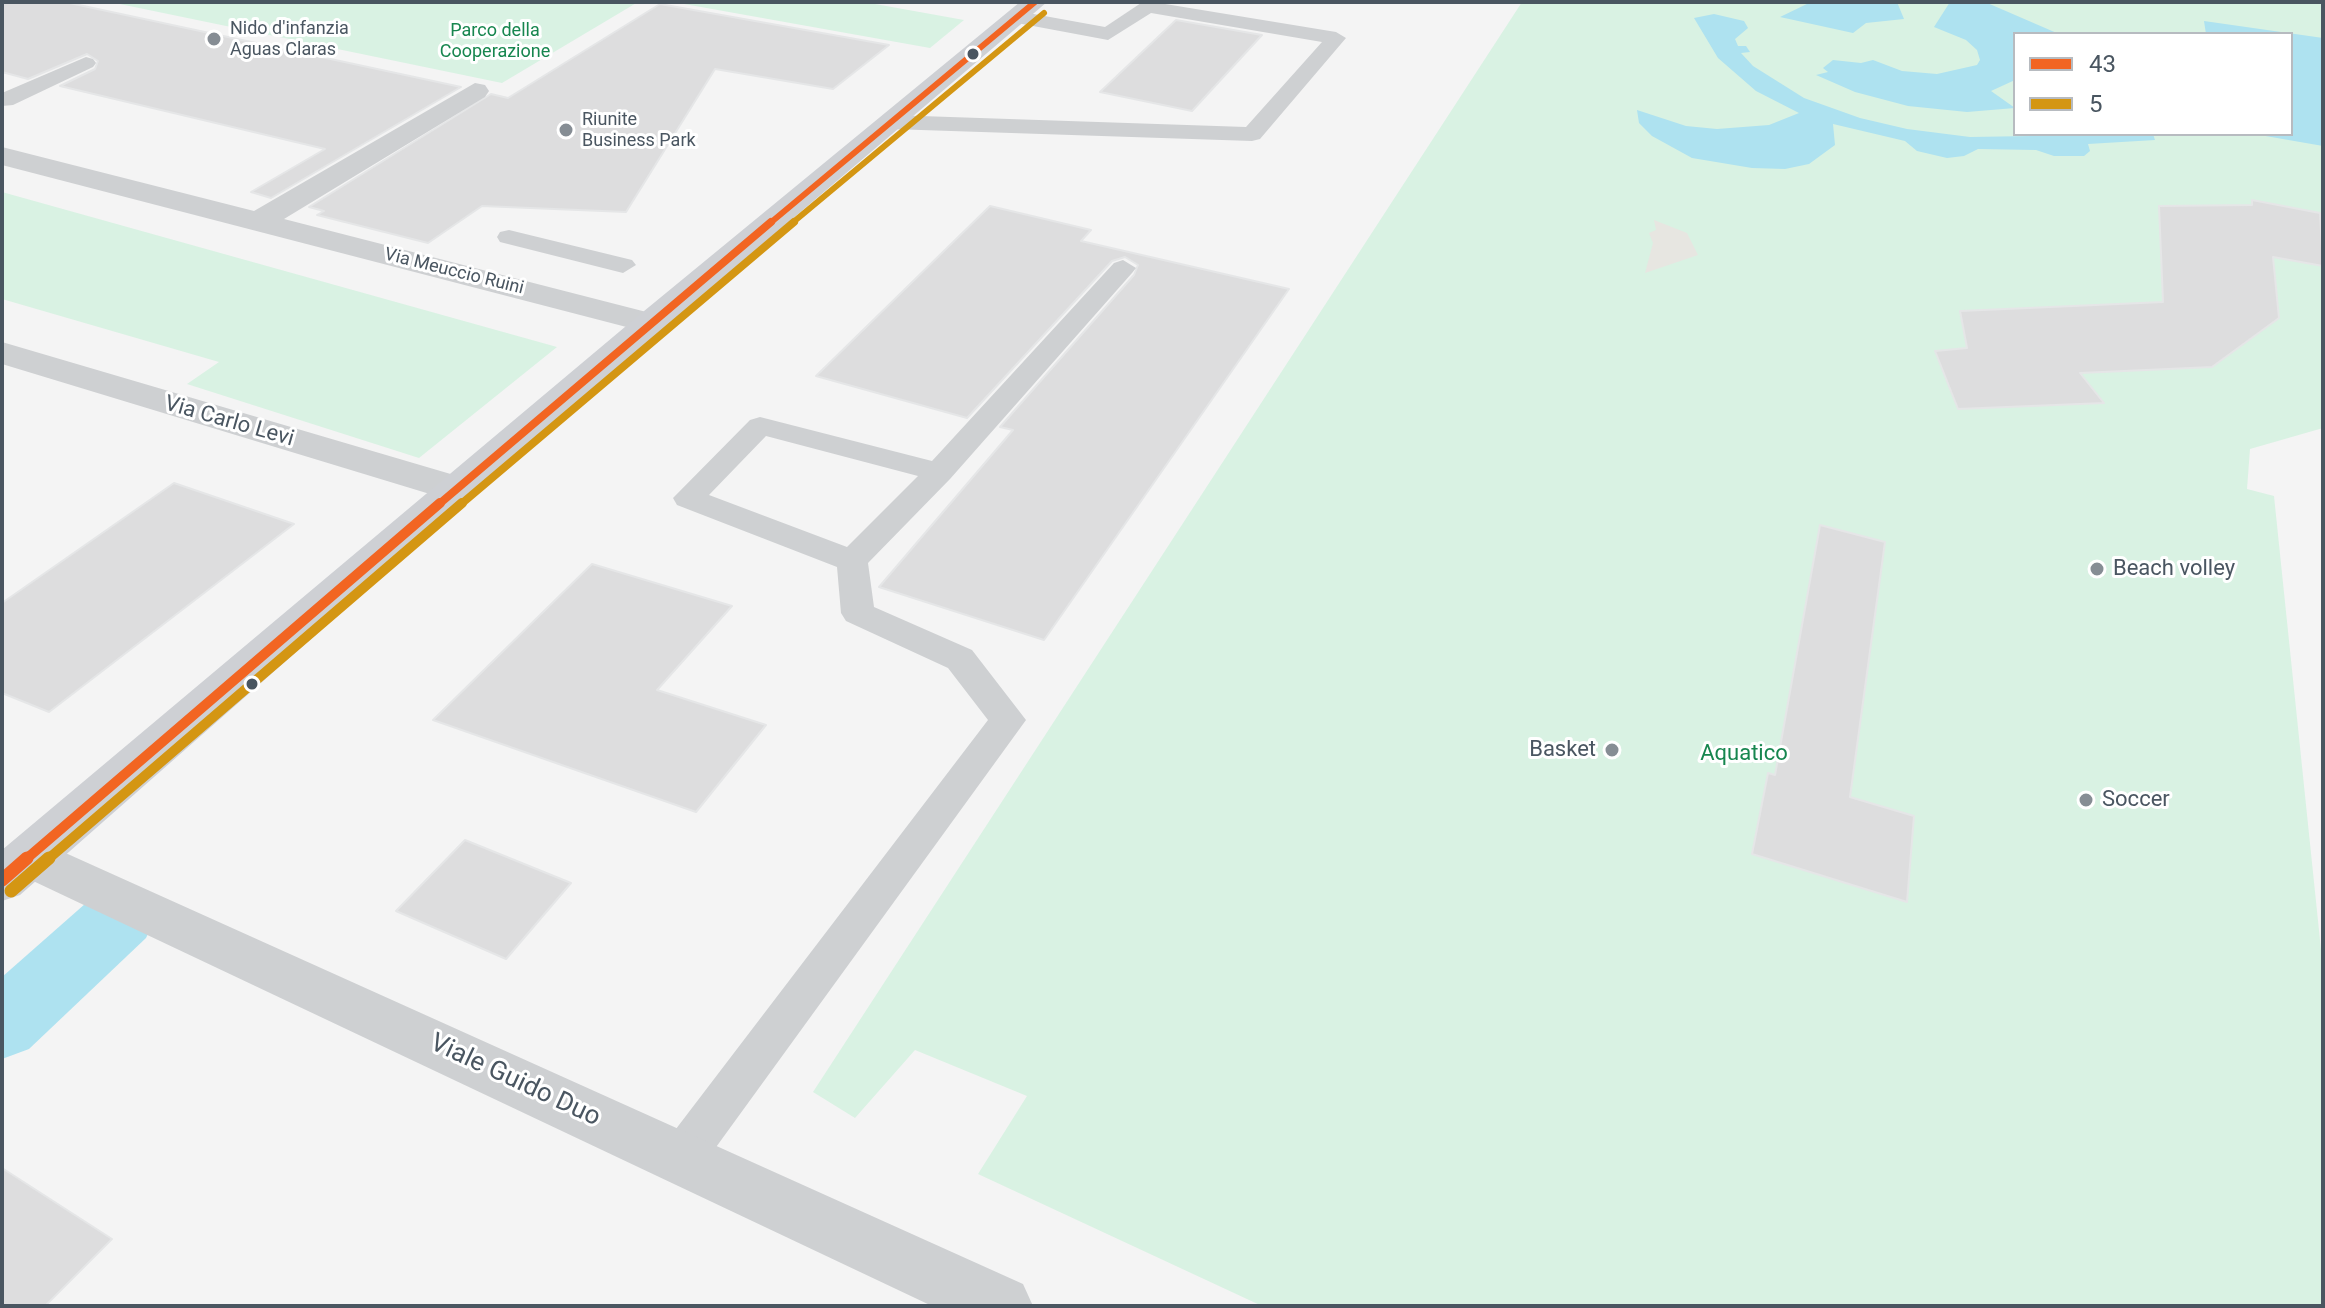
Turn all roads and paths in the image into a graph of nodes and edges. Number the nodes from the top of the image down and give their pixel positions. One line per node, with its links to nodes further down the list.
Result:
1 (1026, 10): 5 (street); 5 (lane)
2 (86, 63): 4 (lane)
3 (475, 91): 7 (street)
4 (5, 100)
5 (891, 122): 11 (street)
6 (2, 156): 7 (street, Via Meuccio Ruini)
7 (258, 222): 11 (street, Via Meuccio Ruini)
8 (509, 237): 9 (lane)
9 (623, 265)
10 (1123, 268): 13 (lane)
11 (650, 323): 14 (street)
12 (2, 353): 14 (street, Via Carlo Levi)
13 (939, 472): 15 (lane); 15 (lane)
14 (457, 489): 16 (street)
15 (852, 561): 17 (lane)
16 (16, 869): 17 (street, Viale Guido Duo)
17 (682, 1157): 18 (street, Viale Guido Duo)
18 (1001, 1306)

